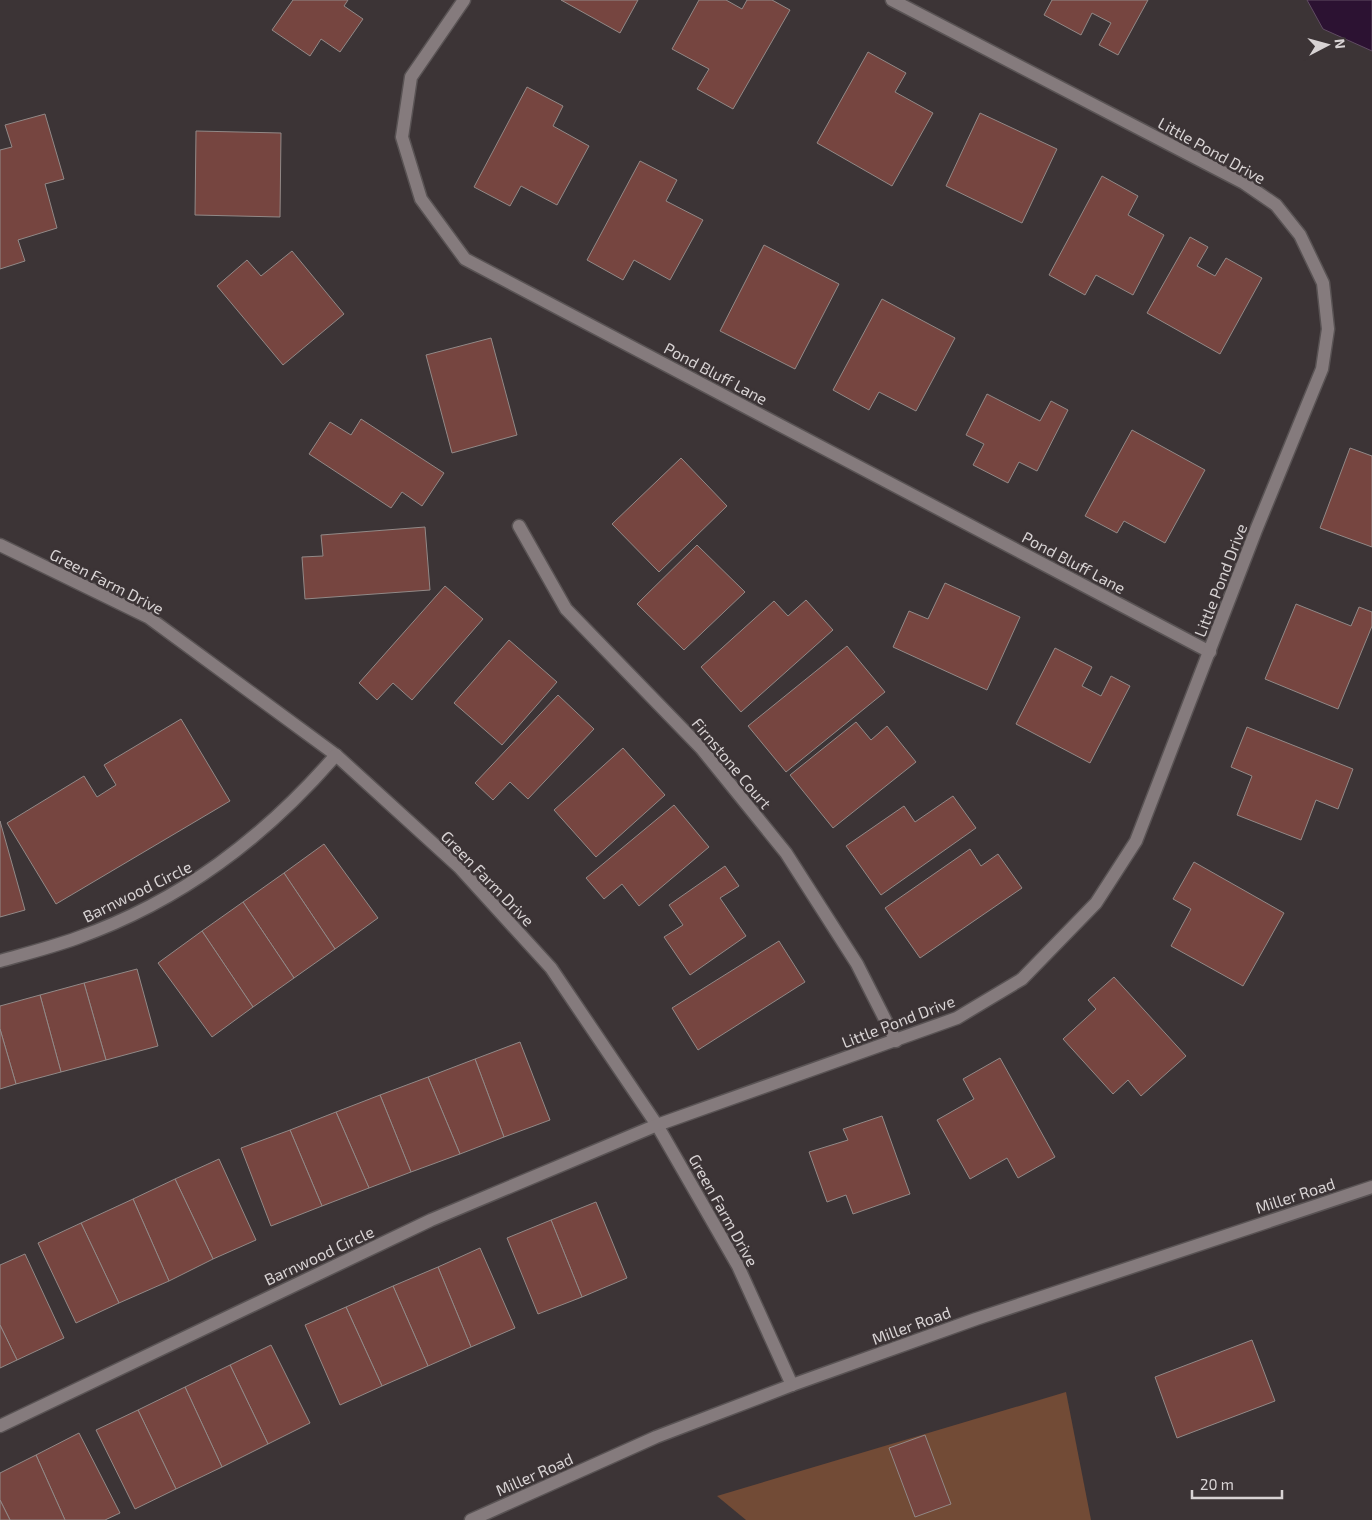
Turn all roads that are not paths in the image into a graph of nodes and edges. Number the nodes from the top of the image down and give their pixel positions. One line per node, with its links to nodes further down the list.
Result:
1 (464, 0): 5 (street, Pond Bluff Lane)
2 (892, 0): 5 (street, Little Pond Drive)
3 (519, 526): 8 (street, Firnstone Court)
4 (0, 546): 6 (street, Green Farm Drive)
5 (1210, 652): 8 (street, Little Pond Drive)
6 (336, 755): 7 (street, Barnwood Circle); 9 (street, Green Farm Drive)
7 (0, 961)
8 (896, 1041): 9 (street, Little Pond Drive)
9 (657, 1125): 11 (street, Green Farm Drive); 12 (street, Barnwood Circle)
10 (1372, 1187): 11 (street, Miller Road)
11 (792, 1385): 13 (street, Miller Road)
12 (0, 1426)
13 (471, 1520)

